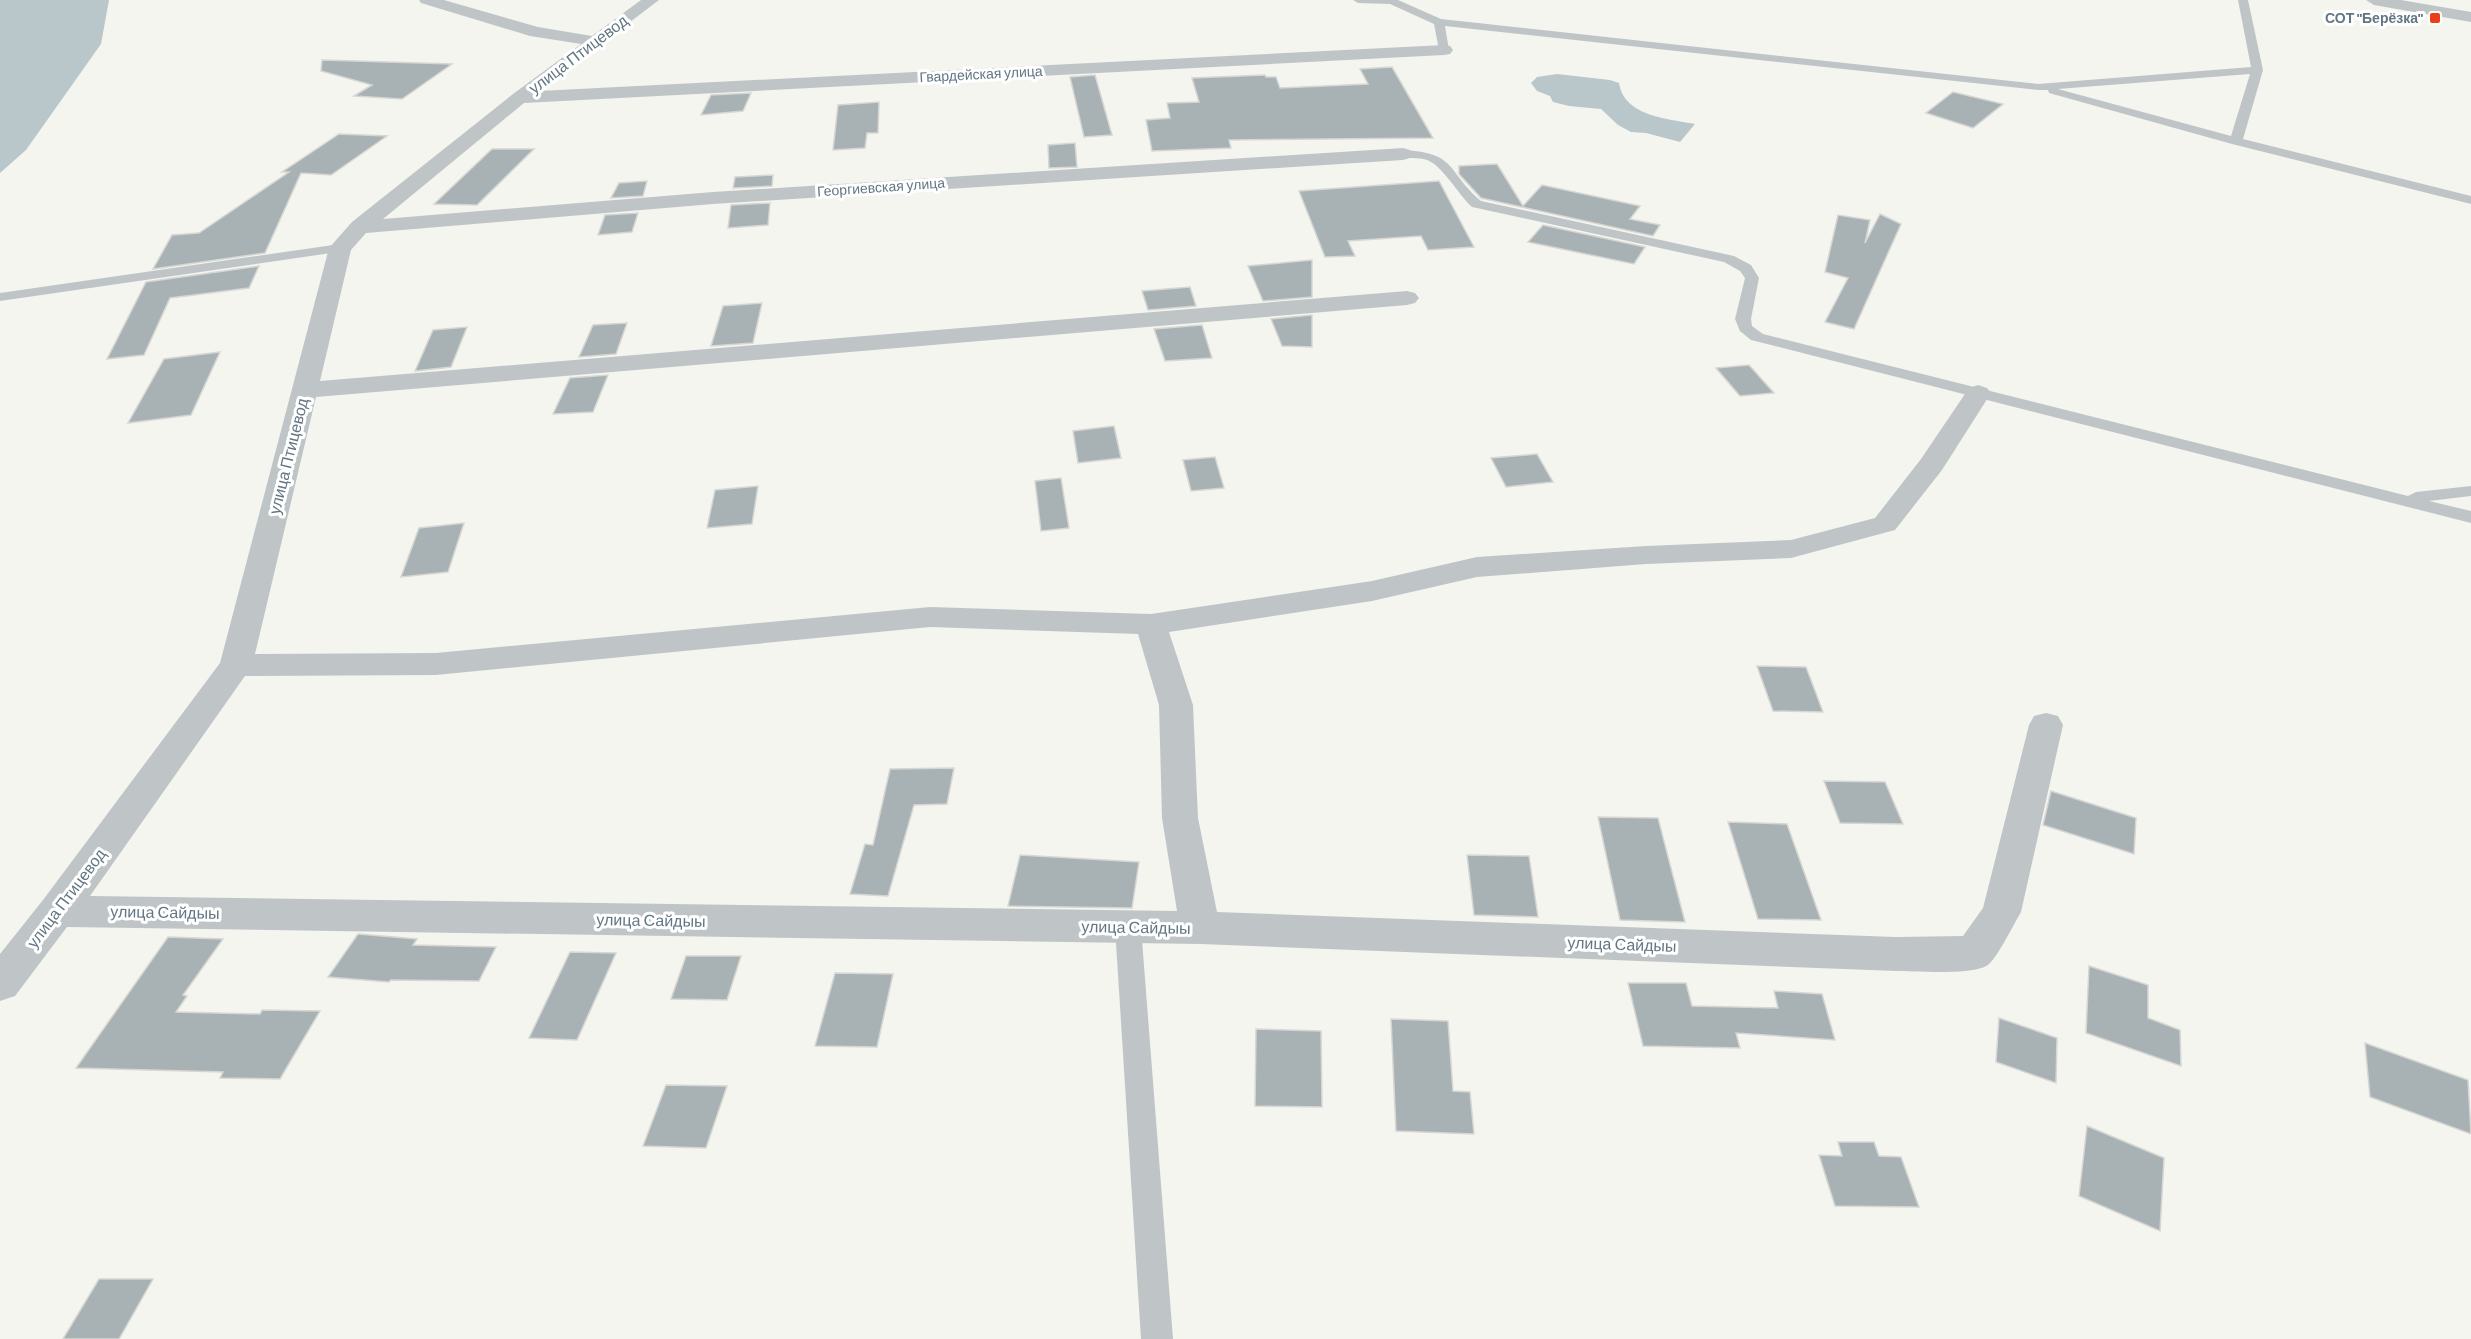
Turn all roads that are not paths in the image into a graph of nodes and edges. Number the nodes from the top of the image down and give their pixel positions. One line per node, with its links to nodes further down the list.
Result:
1 (426, 0): 8 (street)
2 (651, 0): 8 (street, улица Птицевод)
3 (1358, 0): 7 (lane)
4 (2243, 0): 10 (lane)
5 (2374, 0): 6 (street)
6 (2471, 17)
7 (1439, 22): 9 (lane); 11 (lane)
8 (594, 41): 12 (street, улица Птицевод)
9 (1444, 50): 12 (street, Гвардейская улица)
10 (2257, 70): 11 (lane); 13 (lane)
11 (2038, 87): 13 (lane)
12 (519, 98): 16 (street, улица Птицевод)
13 (2236, 141): 15 (lane)
14 (1403, 154): 16 (street, Георгиевская улица); 21 (lane)
15 (2471, 200)
16 (360, 227): 17 (street, улица Птицевод)
17 (340, 248): 18 (lane); 20 (street, улица Птицевод)
18 (0, 297)
19 (1407, 298): 20 (street)
20 (305, 390): 26 (street, улица Птицевод)
21 (1978, 393): 23 (lane); 25 (street)
22 (2471, 491): 23 (lane)
23 (2403, 498): 24 (lane)
24 (2471, 517)
25 (1151, 624): 26 (street); 30 (street)
26 (236, 665): 28 (street, улица Птицевод)
27 (2046, 725): 30 (street, улица Сайдыы)
28 (57, 911): 29 (street, улица Сайдыы); 31 (street, улица Птицевод)
29 (1128, 927): 30 (street, улица Сайдыы); 32 (lane)
30 (1200, 928)
31 (0, 984)
32 (1157, 1339)

